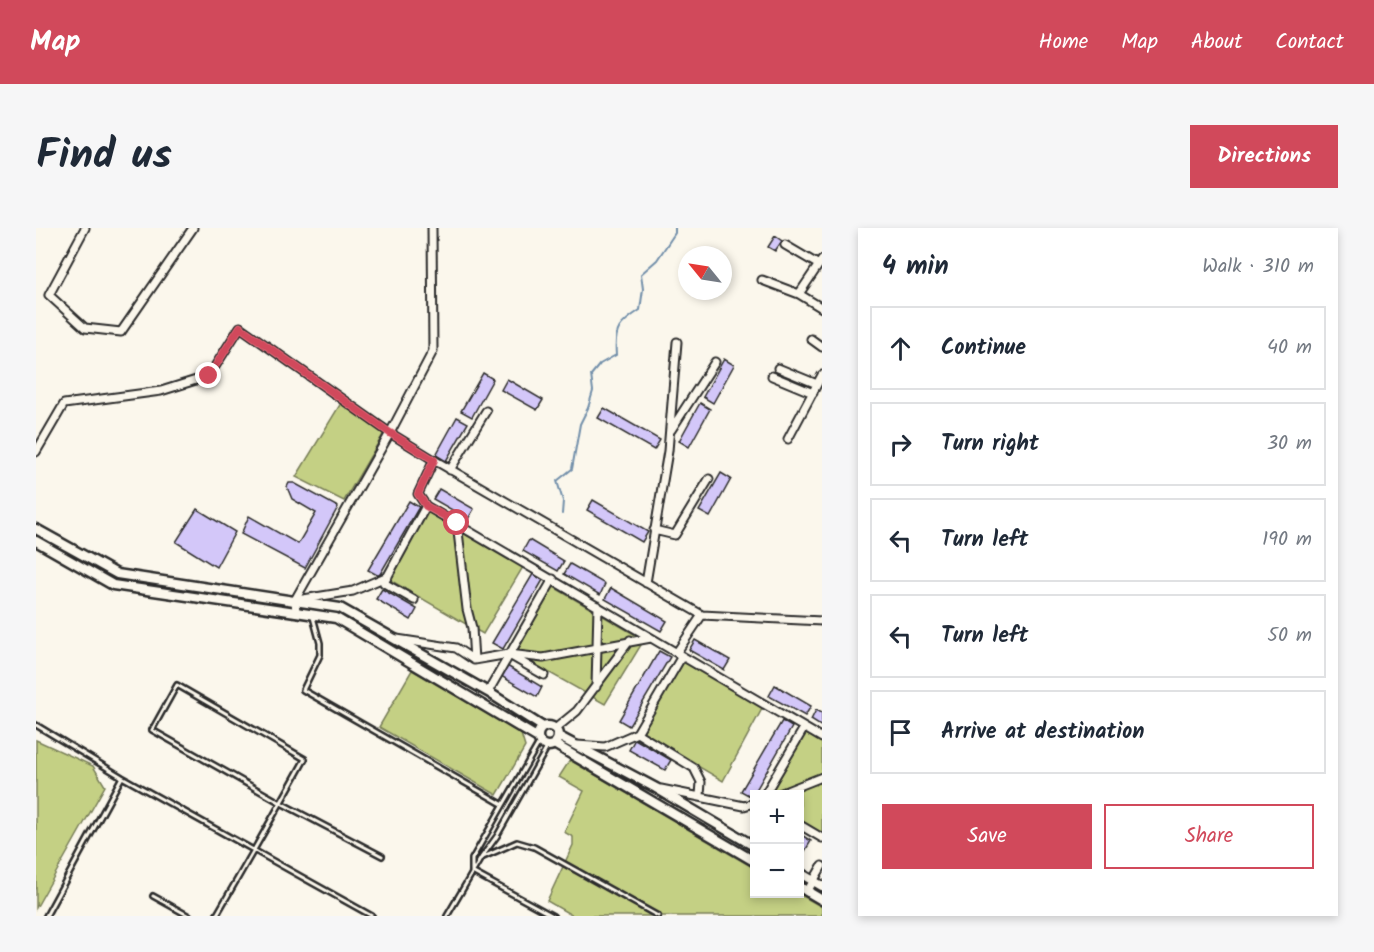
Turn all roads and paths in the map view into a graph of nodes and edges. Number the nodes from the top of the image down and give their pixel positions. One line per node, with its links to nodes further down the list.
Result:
1 (85, 228): 2 (street)
2 (192, 228)
3 (432, 228): 20 (street)
4 (785, 245): 5 (street)
5 (821, 262): 7 (street)
6 (762, 280): 7 (street)
7 (800, 294): 8 (street)
8 (822, 308)
9 (811, 339): 11 (street)
10 (677, 342): 19 (street)
11 (822, 347)
12 (715, 362): 19 (street)
13 (778, 368): 16 (street)
14 (822, 375): 16 (street)
15 (772, 376): 17 (street)
16 (817, 384): 17 (street)
17 (813, 393): 21 (street)
18 (486, 411): 24 (street)
19 (669, 432): 29 (street)
20 (390, 433): 22 (street); 23 (street); 34 (street)
21 (788, 439)
22 (36, 452)
23 (434, 460): 24 (street); 26 (street)
24 (450, 470): 33 (street)
25 (709, 479): 29 (street)
26 (426, 506): 27 (street); 31 (street)
27 (457, 523): 32 (street); 47 (street)
28 (36, 529): 34 (street)
29 (654, 530): 33 (street)
30 (36, 541): 37 (street)
31 (388, 576): 34 (street); 35 (street)
32 (553, 579): 36 (street); 45 (street)
33 (646, 583): 39 (street)
34 (295, 600): 37 (street); 41 (street)
35 (414, 600)
36 (598, 606): 42 (street); 44 (street)
37 (296, 612): 38 (street)
38 (312, 615): 52 (street); 66 (lane)
39 (702, 615): 40 (street); 46 (street)
40 (822, 621)
41 (393, 638): 47 (street); 49 (street)
42 (651, 638): 43 (street); 46 (street)
43 (630, 640): 44 (street); 50 (street)
44 (597, 647): 45 (street); 50 (street)
45 (509, 654): 47 (street); 48 (street); 51 (street)
46 (680, 654): 54 (street); 55 (street)
47 (474, 660)
48 (544, 675)
49 (475, 685): 51 (street); 52 (street)
50 (596, 687): 57 (street)
51 (488, 692): 57 (street)
52 (468, 696): 57 (street)
53 (36, 725): 59 (lane)
54 (804, 728): 56 (street); 62 (street)
55 (637, 733): 58 (street); 64 (street)
56 (822, 738)
57 (549, 739): 58 (street); 66 (lane); 73 (lane); 74 (street)
58 (575, 745): 61 (street)
59 (122, 777): 71 (lane); 84 (lane)
60 (822, 777): 63 (street)
61 (656, 788): 64 (street); 70 (street)
62 (768, 790)
63 (791, 790)
64 (700, 796): 67 (street)
65 (281, 802): 65 (lane); 71 (lane); 72 (lane)
66 (502, 804): 76 (lane)
67 (750, 804)
68 (804, 827): 69 (street)
69 (822, 838)
70 (751, 844)
71 (255, 849): 86 (lane); 87 (lane)
72 (382, 856)
73 (481, 858): 76 (lane); 90 (lane)
74 (750, 859)
75 (822, 866): 78 (street)
76 (472, 872): 88 (lane); 89 (lane)
77 (804, 875): 78 (street)
78 (813, 881): 79 (street); 80 (street)
79 (822, 886)
80 (804, 888)
81 (804, 890): 83 (street)
82 (153, 896): 85 (lane)
83 (822, 900)
84 (46, 916)
85 (189, 916)
86 (216, 916)
87 (372, 916)
88 (447, 916)
89 (553, 916)
90 (658, 916)

